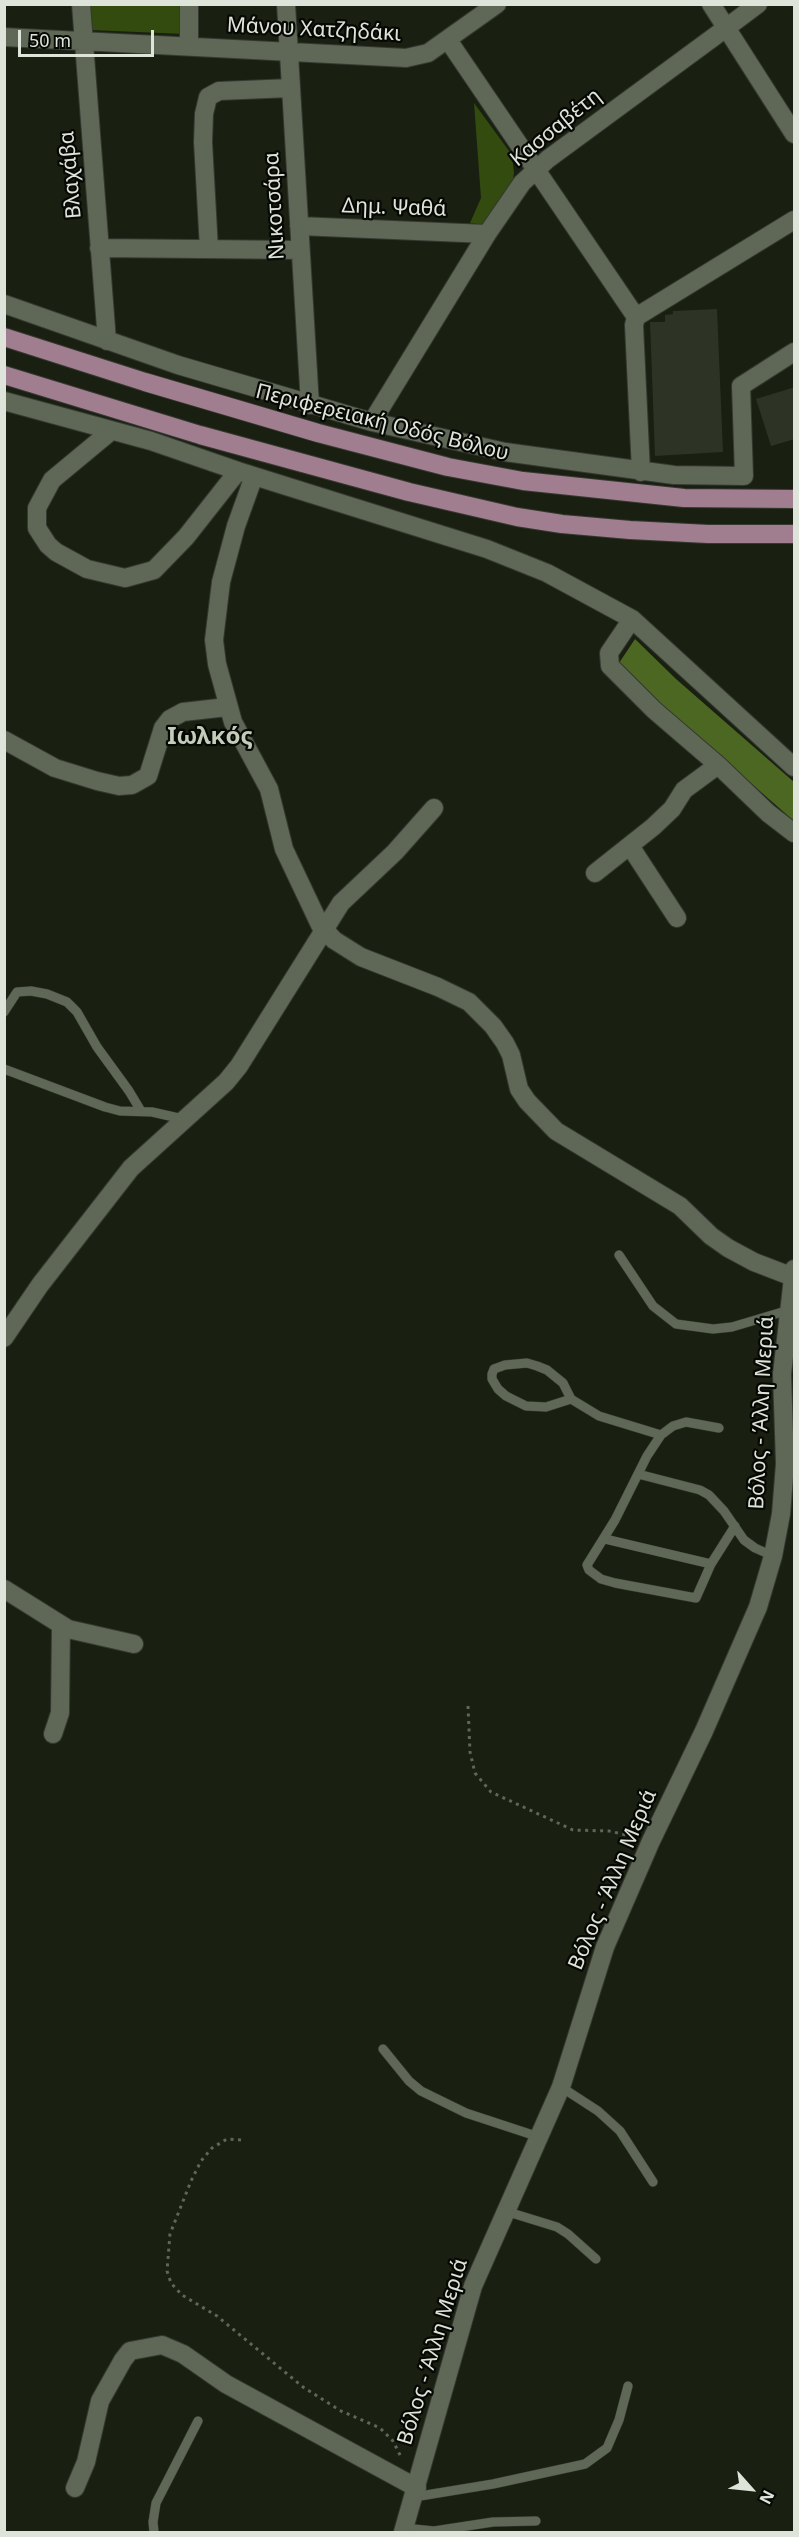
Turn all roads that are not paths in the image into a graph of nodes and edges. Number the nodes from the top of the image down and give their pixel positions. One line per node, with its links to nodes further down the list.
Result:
1 (81, 4): 10 (street, Βλαχάβα)
2 (189, 4): 11 (street)
3 (286, 4): 12 (street, Νικοτσάρα)
4 (497, 4): 9 (street, Μάνου Χατζηδάκι)
5 (711, 4): 7 (street)
6 (758, 4): 7 (street, Κασσαβέτη)
7 (726, 28): 14 (street); 15 (street, Κασσαβέτη)
8 (4, 37): 10 (street, Μάνου Χατζηδάκι)
9 (448, 40): 12 (street, Μάνου Χατζηδάκι); 15 (street)
10 (83, 42): 11 (street, Μάνου Χατζηδάκι); 19 (street, Βλαχάβα)
11 (189, 46): 12 (street, Μάνου Χατζηδάκι)
12 (289, 51): 13 (street, Νικοτσάρα)
13 (291, 88): 17 (street, Νικοτσάρα); 20 (street)
14 (795, 134)
15 (535, 169): 18 (street, Κασσαβέτη); 23 (street)
16 (795, 220): 23 (street)
17 (299, 226): 18 (street, Δημ. Ψαθά); 21 (street, Νικοτσάρα)
18 (487, 234): 30 (street, Κασσαβέτη)
19 (99, 248): 20 (street); 25 (street, Βλαχάβα)
20 (209, 249): 21 (street)
21 (300, 250): 29 (street, Νικοτσάρα)
22 (4, 304): 25 (street)
23 (636, 317): 32 (street)
24 (4, 336): 34 (main road, Περιφερειακή Οδός Βόλου)
25 (107, 341): 29 (street)
26 (795, 352): 32 (street)
27 (4, 375): 35 (main road)
28 (4, 400): 31 (street)
29 (310, 405): 30 (street)
30 (372, 422): 32 (street)
31 (111, 431): 33 (street); 33 (street)
32 (641, 472)
33 (246, 473): 36 (street); 37 (street)
34 (795, 499)
35 (795, 534)
36 (632, 619): 39 (street); 40 (street)
37 (227, 707): 38 (street); 46 (street)
38 (4, 740)
39 (718, 765): 42 (street); 43 (street)
40 (795, 767)
41 (434, 808): 46 (street)
42 (795, 833)
43 (630, 846): 44 (street); 45 (street)
44 (595, 873)
45 (677, 918)
46 (323, 929): 50 (street); 52 (street)
47 (4, 1012): 49 (lane)
48 (4, 1069): 49 (lane)
49 (141, 1111): 50 (lane)
50 (183, 1119): 54 (street)
51 (619, 1255): 53 (lane)
52 (794, 1273): 53 (street, Βόλος - Άλλη Μεριά)
53 (789, 1310): 55 (street, Βόλος - Άλλη Μεριά)
54 (4, 1338)
55 (789, 1394): 59 (street, Βόλος - Άλλη Μεριά)
56 (571, 1399): 56 (lane); 58 (lane)
57 (718, 1428): 58 (lane)
58 (661, 1435): 60 (lane)
59 (790, 1471): 63 (street, Βόλος - Άλλη Μεριά)
60 (639, 1474): 61 (lane); 62 (lane)
61 (735, 1526): 63 (lane); 64 (lane)
62 (604, 1539): 64 (lane); 64 (lane)
63 (773, 1557): 70 (street, Βόλος - Άλλη Μεριά)
64 (711, 1564)
65 (4, 1589): 66 (street)
66 (61, 1625): 67 (street); 68 (street)
67 (134, 1644)
68 (53, 1734)
69 (383, 2049): 71 (lane)
70 (561, 2087): 71 (street, Βόλος - Άλλη Μεριά); 72 (lane)
71 (539, 2137): 73 (street, Βόλος - Άλλη Μεριά)
72 (653, 2182)
73 (505, 2211): 74 (lane); 78 (street, Βόλος - Άλλη Μεριά)
74 (596, 2259)
75 (628, 2386): 78 (lane)
76 (198, 2421): 81 (lane)
77 (75, 2488): 78 (street)
78 (415, 2492): 80 (street, Βόλος - Άλλη Μεριά)
79 (536, 2522): 80 (lane)
80 (403, 2530)
81 (154, 2532)

